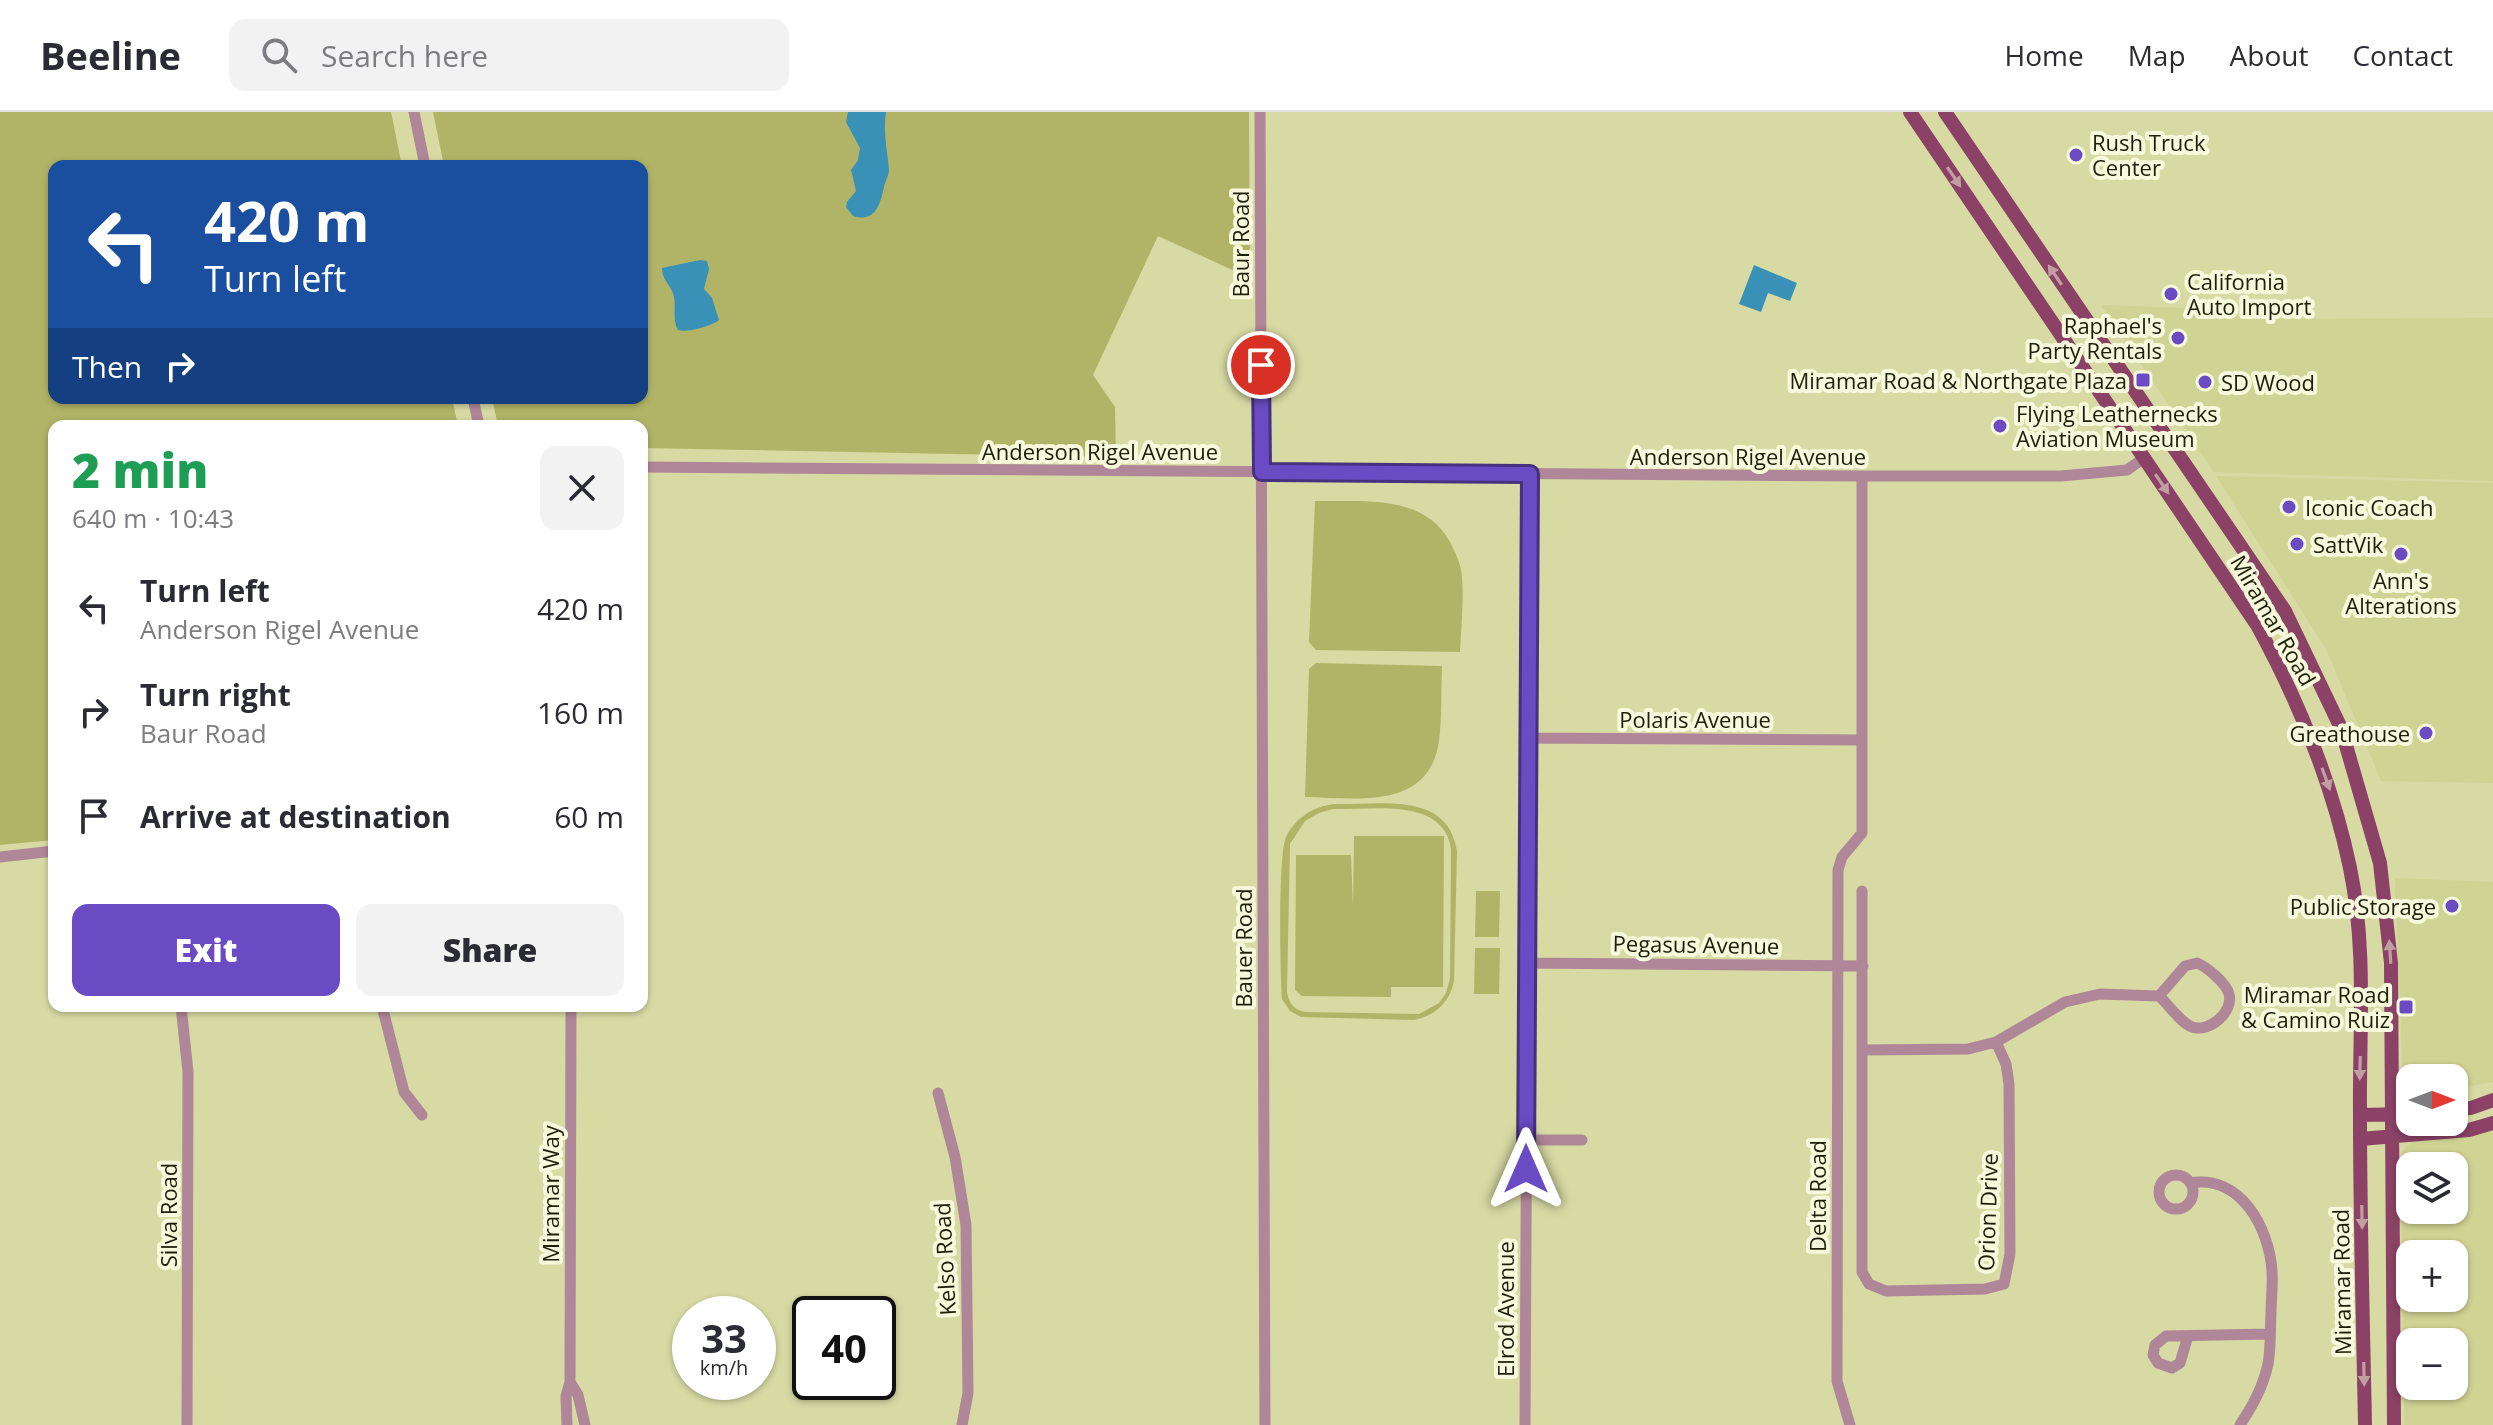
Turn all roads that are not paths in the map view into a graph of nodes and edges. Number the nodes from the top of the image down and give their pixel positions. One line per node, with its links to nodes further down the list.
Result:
1 (414, 112): 5 (street)
2 (1260, 112): 8 (street, Baur Road)
3 (1910, 112): 6 (main road, Miramar Road, one-way to 6)
4 (1945, 112): 28 (main road, Miramar Road, one-way to 4)
5 (424, 160)
6 (2144, 458): 10 (street, Anderson Rigel Avenue); 31 (main road, Miramar Road, one-way to 31)
7 (648, 467): 8 (street, Anderson Rigel Avenue)
8 (1262, 472): 9 (street, Anderson Rigel Avenue); 46 (street, Bauer Road)
9 (1530, 474): 10 (street, Anderson Rigel Avenue); 11 (street, Elrod Avenue)
10 (1862, 476): 12 (street)
11 (1528, 738): 12 (street, Polaris Avenue); 16 (street, Elrod Avenue)
12 (1862, 740): 17 (street, Delta Road)
13 (48, 852): 14 (street)
14 (0, 857)
15 (1862, 891): 18 (street, Delta Road)
16 (1528, 963): 17 (street, Pegasus Avenue); 35 (street, Elrod Avenue)
17 (1838, 965): 18 (street, Pegasus Avenue); 48 (street, Delta Road)
18 (1863, 966): 24 (street, Delta Road)
19 (2159, 996): 19 (street); 23 (street)
20 (182, 1012): 42 (street, Silva Road)
21 (384, 1012): 30 (street)
22 (571, 1012): 41 (street, Miramar Way)
23 (1996, 1042): 24 (street); 38 (street, Orion Drive)
24 (1863, 1050): 38 (street, Delta Road)
25 (938, 1093): 45 (street, Kelso Road)
26 (2493, 1100): 27 (main road)
27 (2468, 1108)
28 (2391, 1114): 29 (main road); 31 (main road); 33 (main road, Miramar Road)
29 (2396, 1114)
30 (422, 1115)
31 (2360, 1115): 34 (main road, Miramar Road)
32 (2493, 1123): 33 (main road)
33 (2391, 1138): 34 (main road); 51 (main road, Miramar Road)
34 (2360, 1139): 50 (main road, Miramar Road, one-way to 50)
35 (1526, 1140): 36 (street); 47 (street, Elrod Avenue)
36 (1582, 1140)
37 (2190, 1183): 39 (street)
38 (1862, 1272)
39 (2270, 1334): 40 (street); 49 (street)
40 (2188, 1336)
41 (570, 1382): 43 (street, Miramar Way); 44 (street, Miramar Way)
42 (187, 1425)
43 (567, 1425)
44 (585, 1425)
45 (962, 1425)
46 (1265, 1425)
47 (1525, 1425)
48 (1850, 1425)
49 (2240, 1425)
50 (2365, 1425)
51 (2394, 1425)

